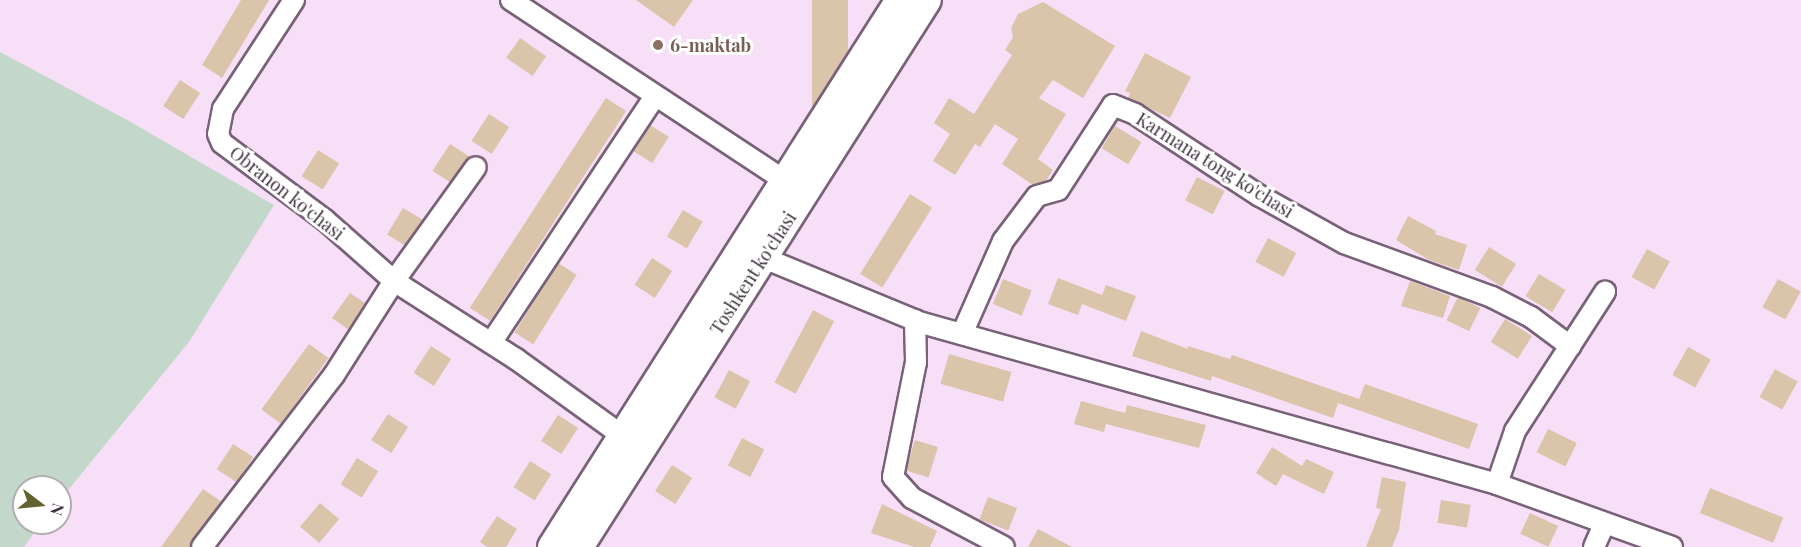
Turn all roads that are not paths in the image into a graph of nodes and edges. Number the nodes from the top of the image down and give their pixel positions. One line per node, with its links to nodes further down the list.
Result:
1 (294, 0): 9 (street, Obranon ko'chasi)
2 (511, 0): 5 (street)
3 (900, 0): 7 (highway, Toshkent ko'chasi)
4 (927, 0): 8 (highway, Toshkent ko'chasi)
5 (655, 96): 7 (street); 13 (street)
6 (477, 167): 9 (street)
7 (785, 181): 15 (highway, Toshkent ko'chasi)
8 (764, 258): 11 (street); 18 (highway, Toshkent ko'chasi)
9 (394, 281): 13 (street, Obranon ko'chasi); 19 (street)
10 (1605, 292): 14 (street)
11 (915, 320): 12 (street); 21 (street)
12 (962, 334): 14 (street, Karmana tong ko'chasi); 16 (street)
13 (491, 343): 15 (street, Obranon ko'chasi)
14 (1570, 346): 16 (street)
15 (624, 437): 20 (highway, Toshkent ko'chasi)
16 (1497, 484): 17 (street)
17 (1604, 525): 22 (street); 23 (street)
18 (588, 542)
19 (202, 547)
20 (552, 547)
21 (1004, 547)
22 (1594, 547)
23 (1672, 547)

